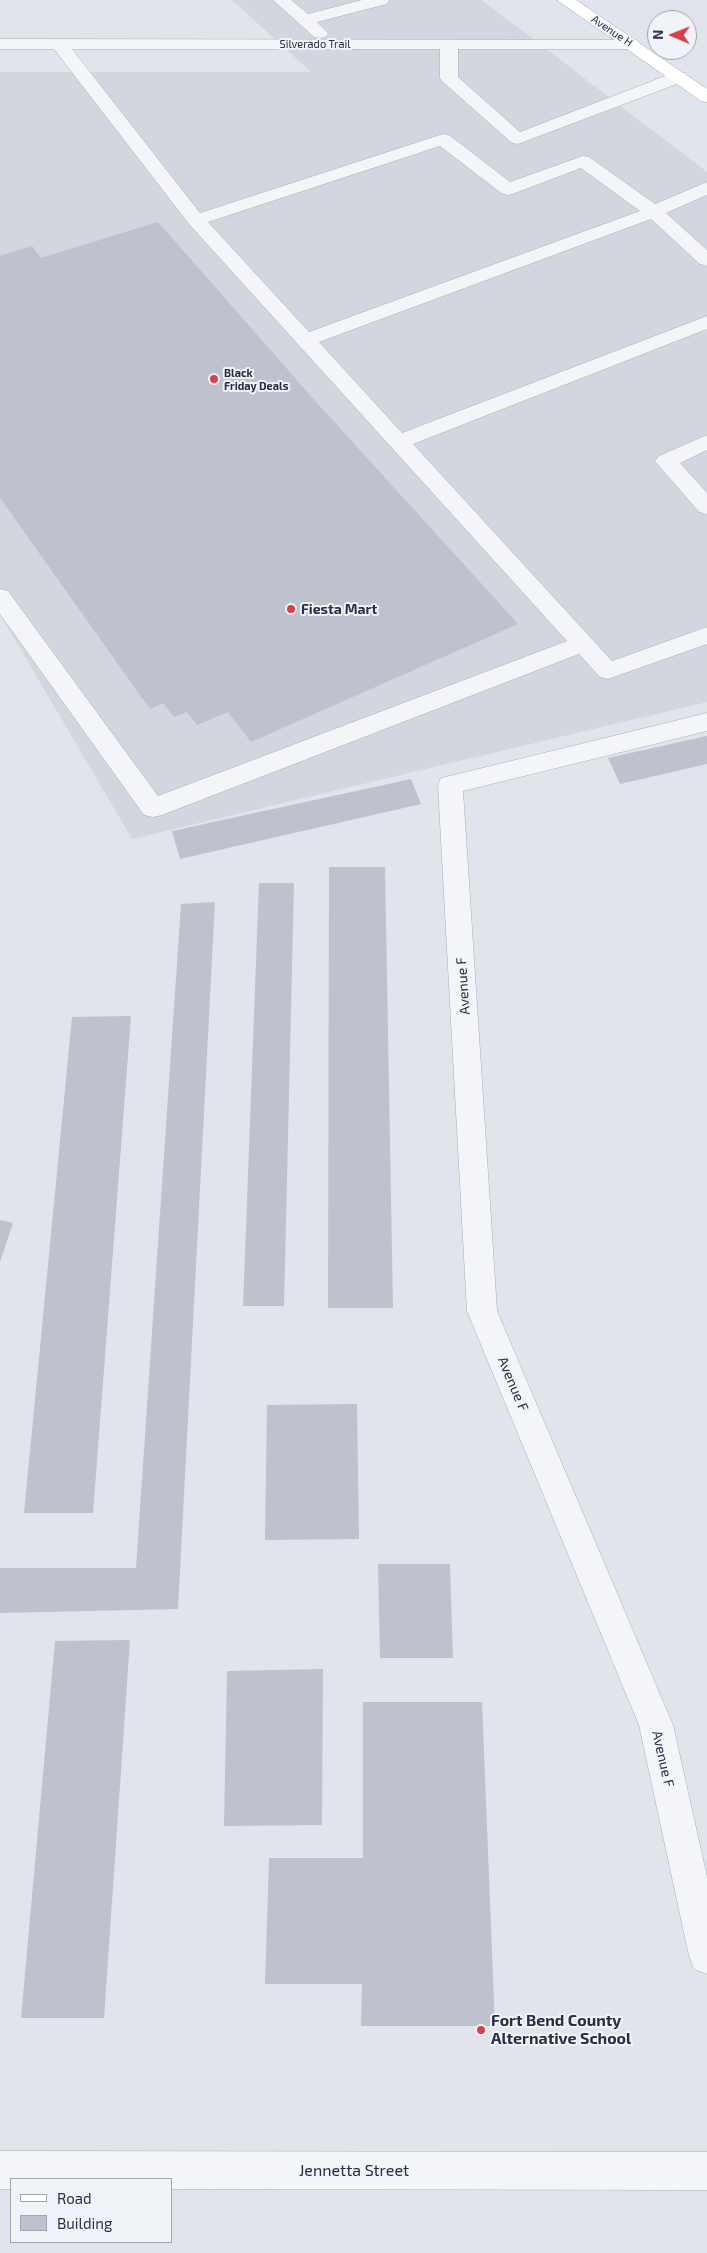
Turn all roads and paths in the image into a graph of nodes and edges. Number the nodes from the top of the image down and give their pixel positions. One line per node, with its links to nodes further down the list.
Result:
1 (281, 0): 4 (street)
2 (381, 0): 4 (street)
3 (565, 0): 9 (main road, Avenue H)
4 (306, 20): 7 (street)
5 (0, 44): 6 (street, Silverado Trail)
6 (59, 44): 7 (street, Silverado Trail); 14 (street)
7 (322, 44): 8 (street, Silverado Trail)
8 (449, 44): 9 (street, Silverado Trail); 10 (street)
9 (630, 44): 10 (main road, Avenue H)
10 (679, 77): 11 (main road, Avenue H)
11 (707, 97)
12 (707, 188): 13 (street)
13 (654, 212): 14 (street); 15 (street); 17 (street)
14 (196, 220): 17 (street)
15 (707, 260)
16 (707, 322): 18 (street)
17 (306, 340): 18 (street)
18 (398, 442): 23 (street)
19 (707, 442): 20 (street)
20 (707, 507)
21 (0, 597): 23 (street)
22 (707, 635): 23 (street)
23 (582, 644)
24 (707, 722): 25 (street, Avenue F)
25 (707, 1956)
26 (0, 2170): 27 (street, Jennetta Street)
27 (707, 2171)

